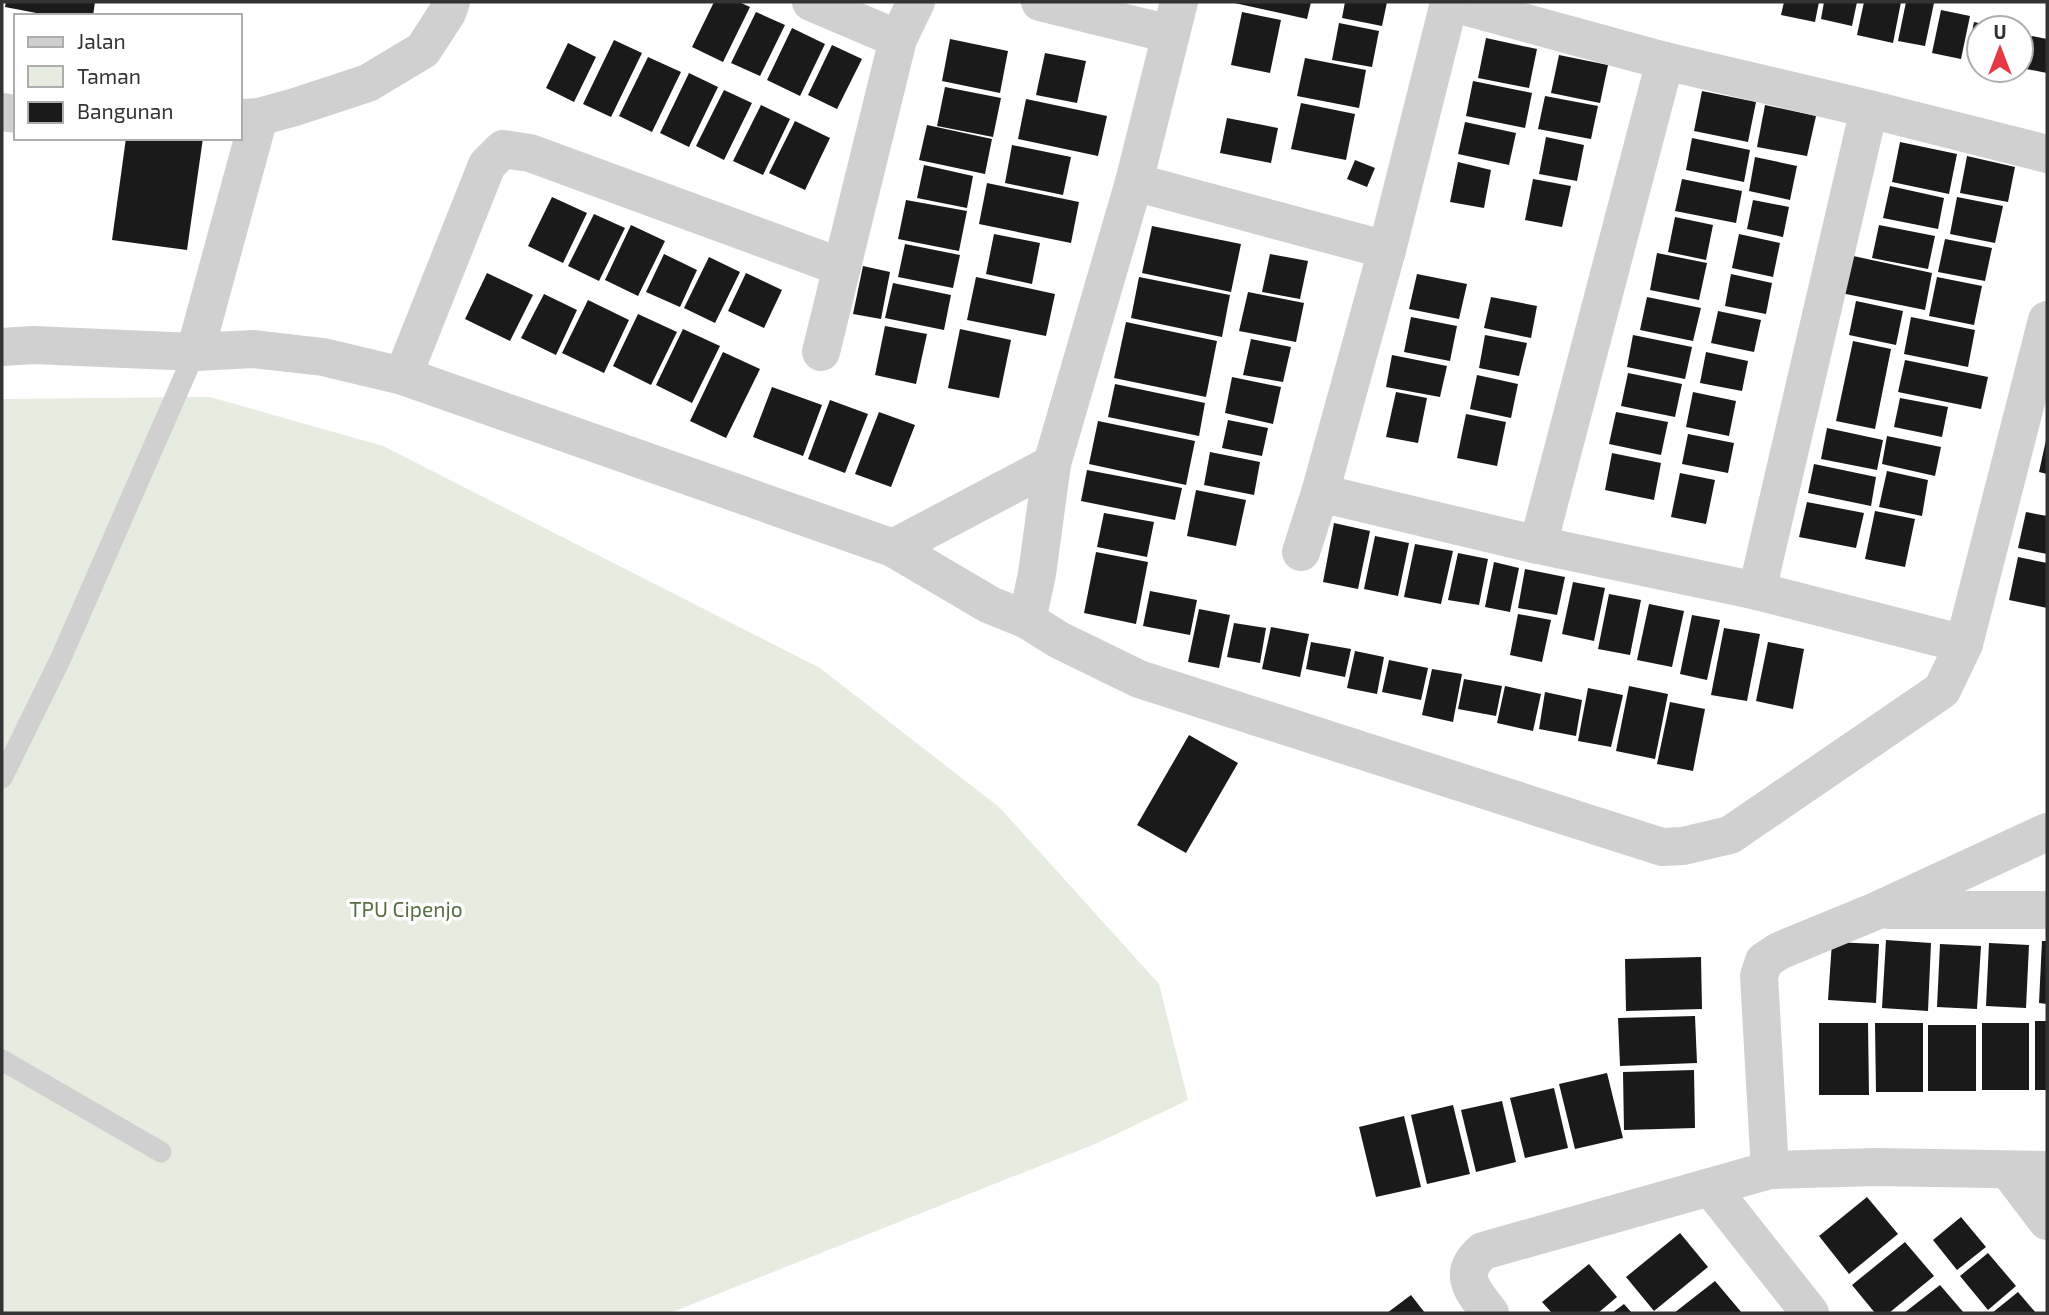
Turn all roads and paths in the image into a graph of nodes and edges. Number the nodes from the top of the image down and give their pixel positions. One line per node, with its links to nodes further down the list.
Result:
1 (451, 2): 10 (street)
2 (811, 2): 7 (street)
3 (916, 2): 7 (street)
4 (1040, 2): 6 (street)
5 (1449, 2): 8 (street); 13 (street)
6 (1175, 18): 12 (street)
7 (898, 39): 14 (street)
8 (1665, 61): 9 (street); 22 (street)
9 (1869, 109): 11 (street); 25 (street)
10 (250, 117): 17 (street)
11 (2047, 154)
12 (1134, 183): 13 (street); 20 (street)
13 (1387, 250): 21 (street)
14 (842, 267): 18 (street); 19 (street)
15 (2047, 320): 27 (street)
16 (2, 347): 17 (street)
17 (195, 352): 19 (street); 28 (lane)
18 (821, 352)
19 (403, 376): 23 (street)
20 (1052, 464): 23 (street); 26 (street)
21 (1320, 493): 22 (street); 24 (street)
22 (1538, 545): 25 (street)
23 (894, 548): 26 (street)
24 (1301, 552)
25 (1757, 591): 27 (street)
26 (1027, 620): 27 (street)
27 (1964, 644)
28 (2, 778)
29 (2047, 832): 31 (street)
30 (2047, 910): 31 (street)
31 (1877, 911): 34 (street)
32 (2, 1060): 33 (lane)
33 (161, 1152)
34 (1770, 1170): 36 (street); 37 (street)
35 (2047, 1170): 36 (street)
36 (2009, 1171): 38 (street)
37 (1711, 1188): 39 (street); 40 (street)
38 (2047, 1221)
39 (1490, 1313)
40 (1810, 1313)

